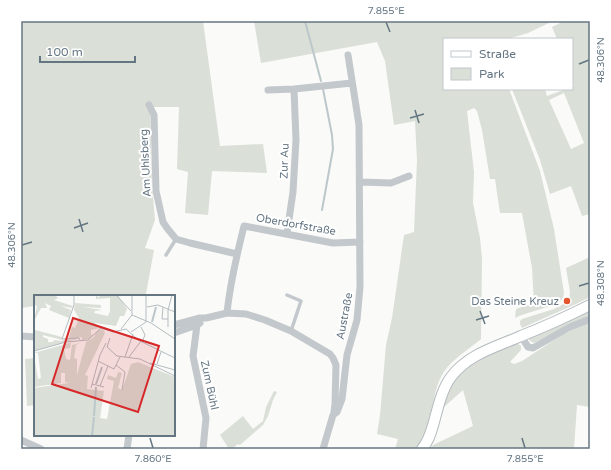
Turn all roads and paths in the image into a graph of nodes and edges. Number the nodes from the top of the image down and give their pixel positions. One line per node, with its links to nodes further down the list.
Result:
1 (348, 55): 2 (street, Austraße)
2 (352, 83): 3 (street); 7 (street, Austraße)
3 (294, 89): 4 (street); 8 (street, Zur Au)
4 (268, 90)
5 (149, 105): 9 (street, Am Uhlsberg)
6 (409, 176): 7 (street)
7 (360, 182): 10 (street, Austraße)
8 (287, 233): 10 (street, Oberdorfstraße); 11 (street, Oberdorfstraße)
9 (176, 239): 11 (street); 12 (lane)
10 (360, 242): 25 (street, Austraße)
11 (237, 254): 15 (street, Oberdorfstraße)
12 (166, 255)
13 (287, 295): 20 (lane)
14 (590, 305): 23 (street)
15 (227, 313): 16 (street); 20 (street)
16 (206, 318): 18 (street); 19 (street)
17 (590, 319): 23 (street)
18 (175, 325)
19 (197, 325): 21 (street); 30 (street, Zum Bühl)
20 (291, 331): 25 (street)
21 (175, 333)
22 (21, 336): 24 (street)
23 (521, 336): 32 (street)
24 (34, 337)
25 (333, 414): 31 (street, Austraße)
26 (129, 436): 29 (street)
27 (21, 440): 28 (street)
28 (41, 449)
29 (127, 449)
30 (203, 449)
31 (323, 449)
32 (422, 449)

